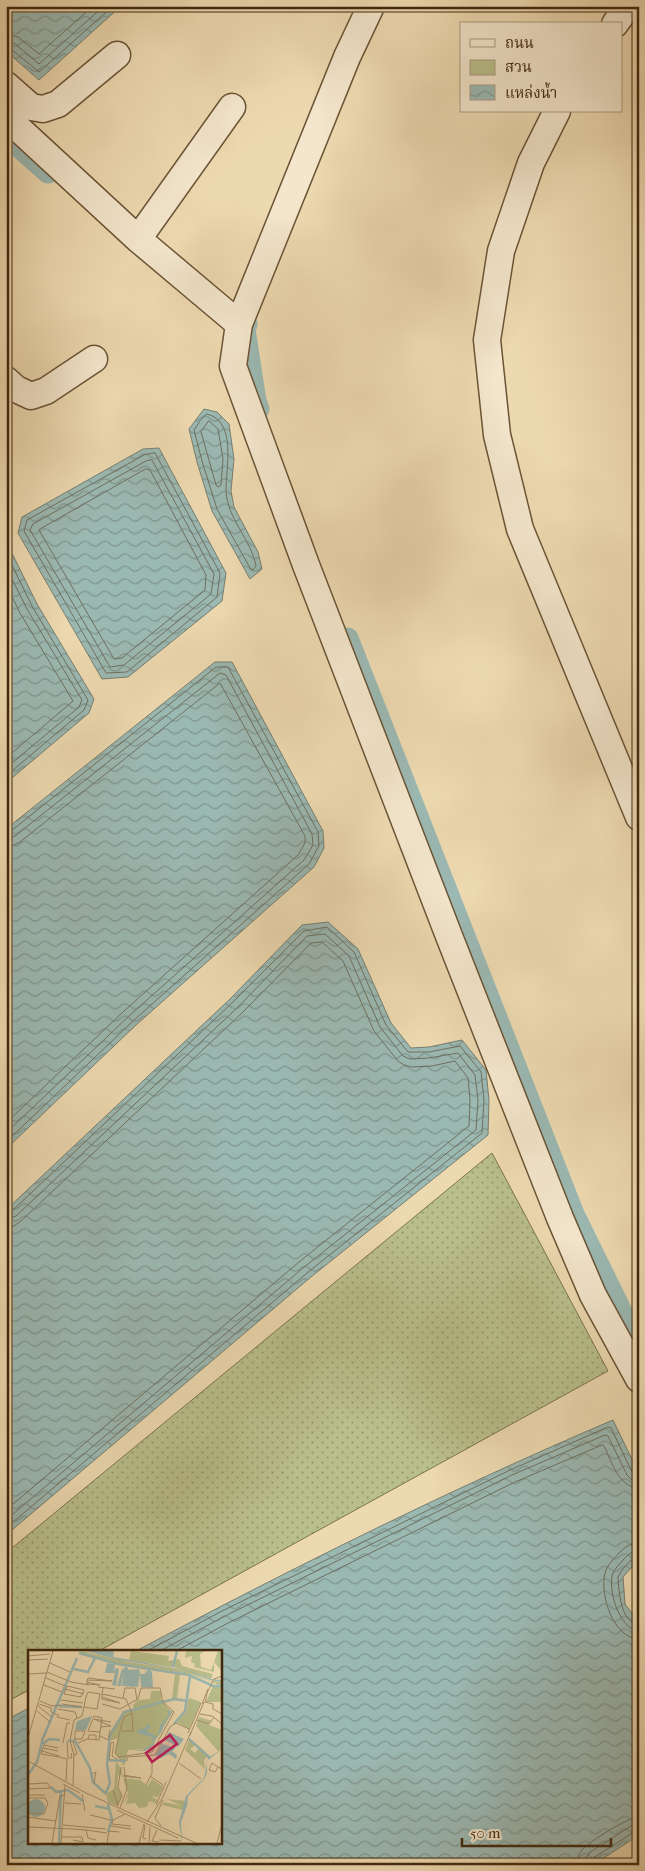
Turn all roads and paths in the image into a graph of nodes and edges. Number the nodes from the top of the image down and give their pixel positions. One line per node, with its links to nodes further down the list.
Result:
1 (371, 6): 10 (street)
2 (628, 6): 3 (street)
3 (616, 22)
4 (117, 55): 5 (street)
5 (6, 85)
6 (232, 107): 9 (street)
7 (556, 112): 13 (street)
8 (6, 117): 9 (street)
9 (138, 239): 10 (street)
10 (238, 328): 14 (street)
11 (94, 359): 12 (street)
12 (6, 380)
13 (639, 817)
14 (639, 1378)

